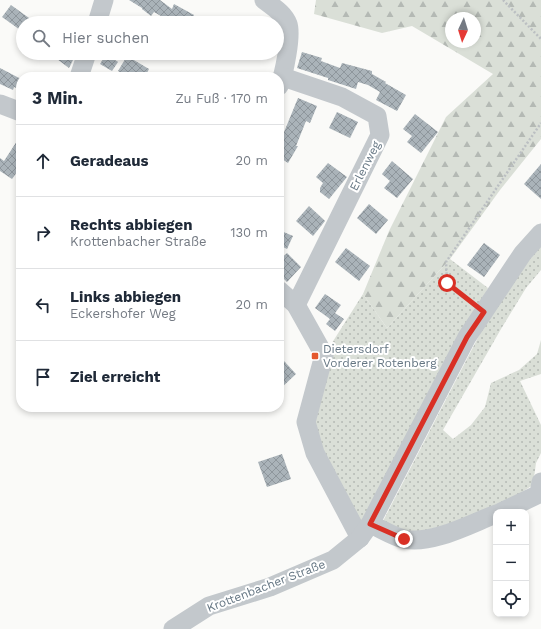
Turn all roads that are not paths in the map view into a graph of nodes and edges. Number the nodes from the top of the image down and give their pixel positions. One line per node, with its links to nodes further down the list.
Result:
1 (104, 0): 3 (street)
2 (264, 0): 4 (street)
3 (99, 16)
4 (283, 16)
5 (284, 17): 8 (street)
6 (85, 60): 7 (street)
7 (81, 72)
8 (282, 72)
9 (284, 82): 14 (street, Erlenweg)
10 (0, 104): 11 (street)
11 (16, 110)
12 (541, 234): 18 (street, Krottenbacher Straße)
13 (284, 294): 14 (street)
14 (296, 305): 18 (street)
15 (541, 482): 16 (street)
16 (507, 509)
17 (493, 515): 18 (street)
18 (365, 531): 19 (street, Krottenbacher Straße)
19 (173, 629)

